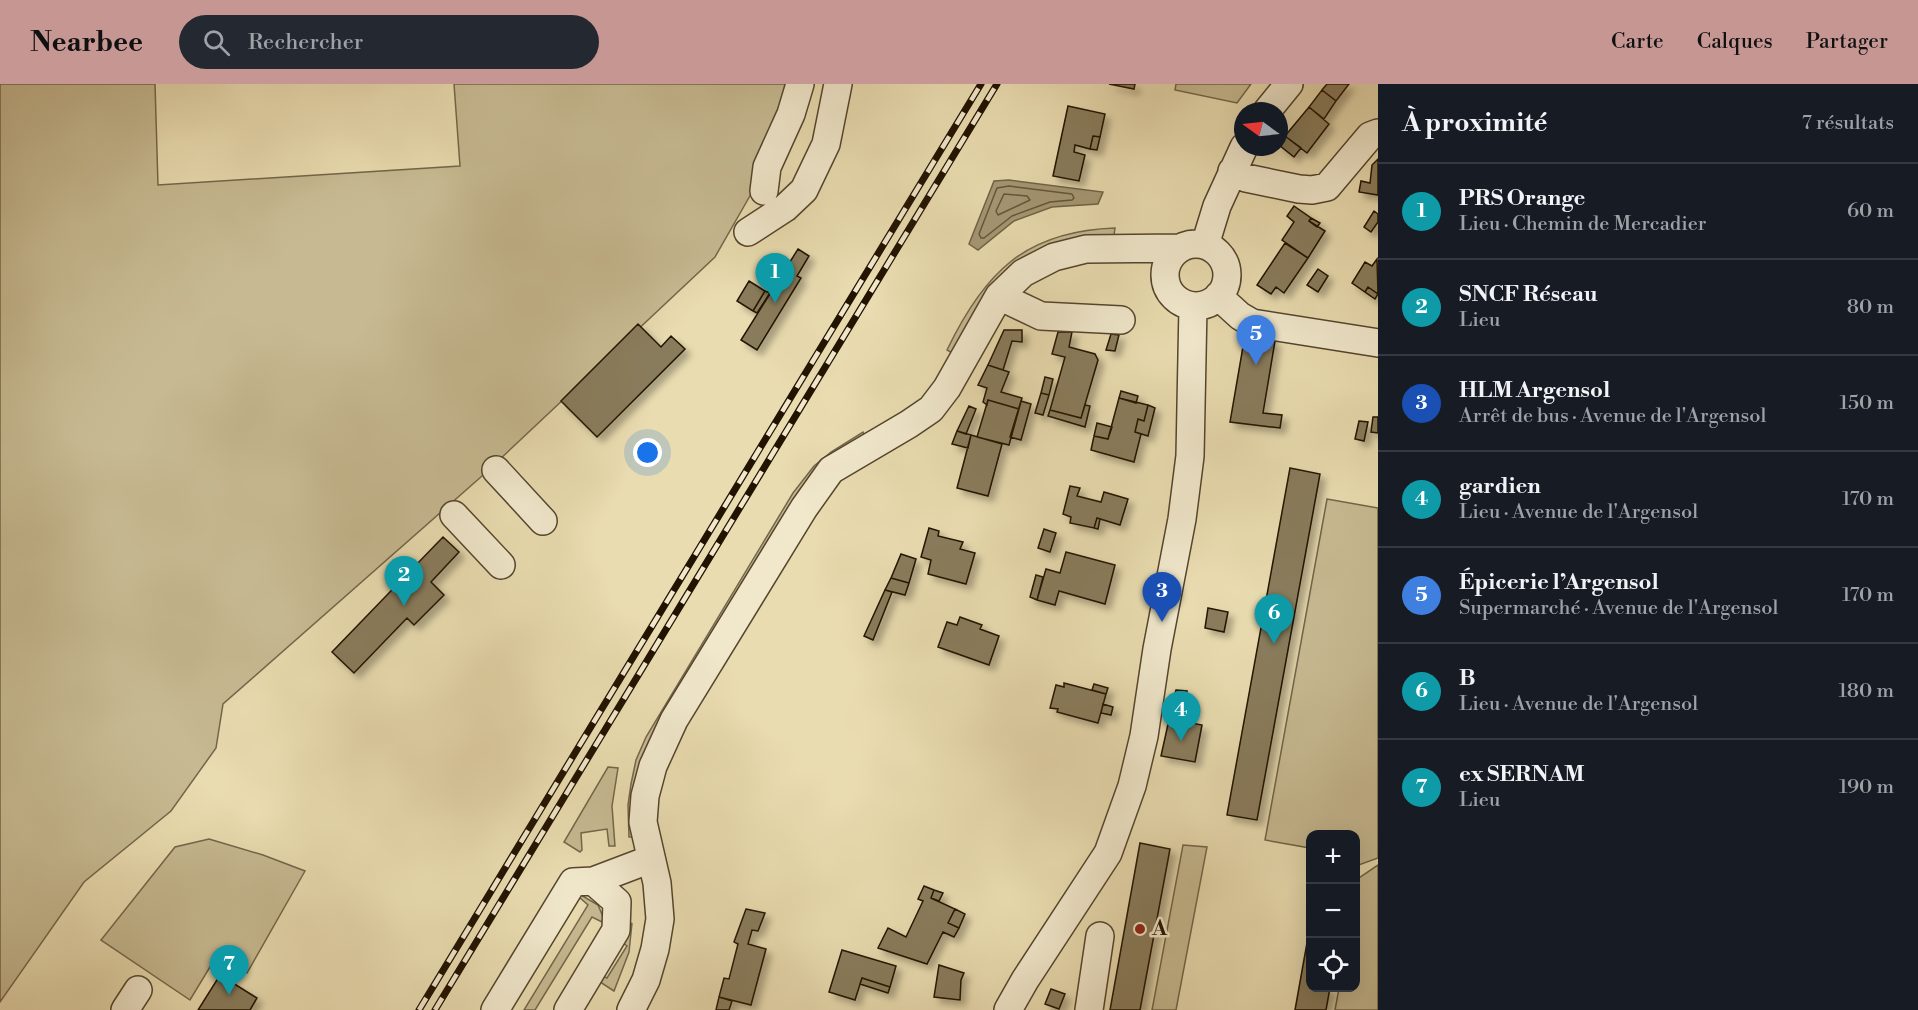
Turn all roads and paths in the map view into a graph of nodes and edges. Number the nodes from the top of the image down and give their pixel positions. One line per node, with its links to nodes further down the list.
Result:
1 (800, 84): 8 (street)
2 (838, 84): 9 (street)
3 (1289, 84): 4 (street)
4 (1274, 102)
5 (1378, 133): 7 (street)
6 (1240, 156): 7 (street)
7 (1232, 171): 11 (street)
8 (764, 191)
9 (748, 232)
10 (1122, 247): 11 (street); 12 (street); 13 (street)
11 (1193, 247): 12 (street); 14 (street)
12 (1167, 285): 15 (street)
13 (999, 296): 16 (street); 22 (street)
14 (1218, 296): 15 (street); 17 (street)
15 (1193, 306): 25 (street)
16 (1121, 320)
17 (1378, 343)
18 (496, 470): 20 (street)
19 (454, 515): 21 (street)
20 (543, 521)
21 (501, 565)
22 (651, 859): 23 (street); 28 (street)
23 (593, 881): 26 (street); 27 (street)
24 (1100, 936): 29 (street)
25 (1011, 1009)
26 (495, 1010)
27 (568, 1010)
28 (631, 1010)
29 (1089, 1010)

